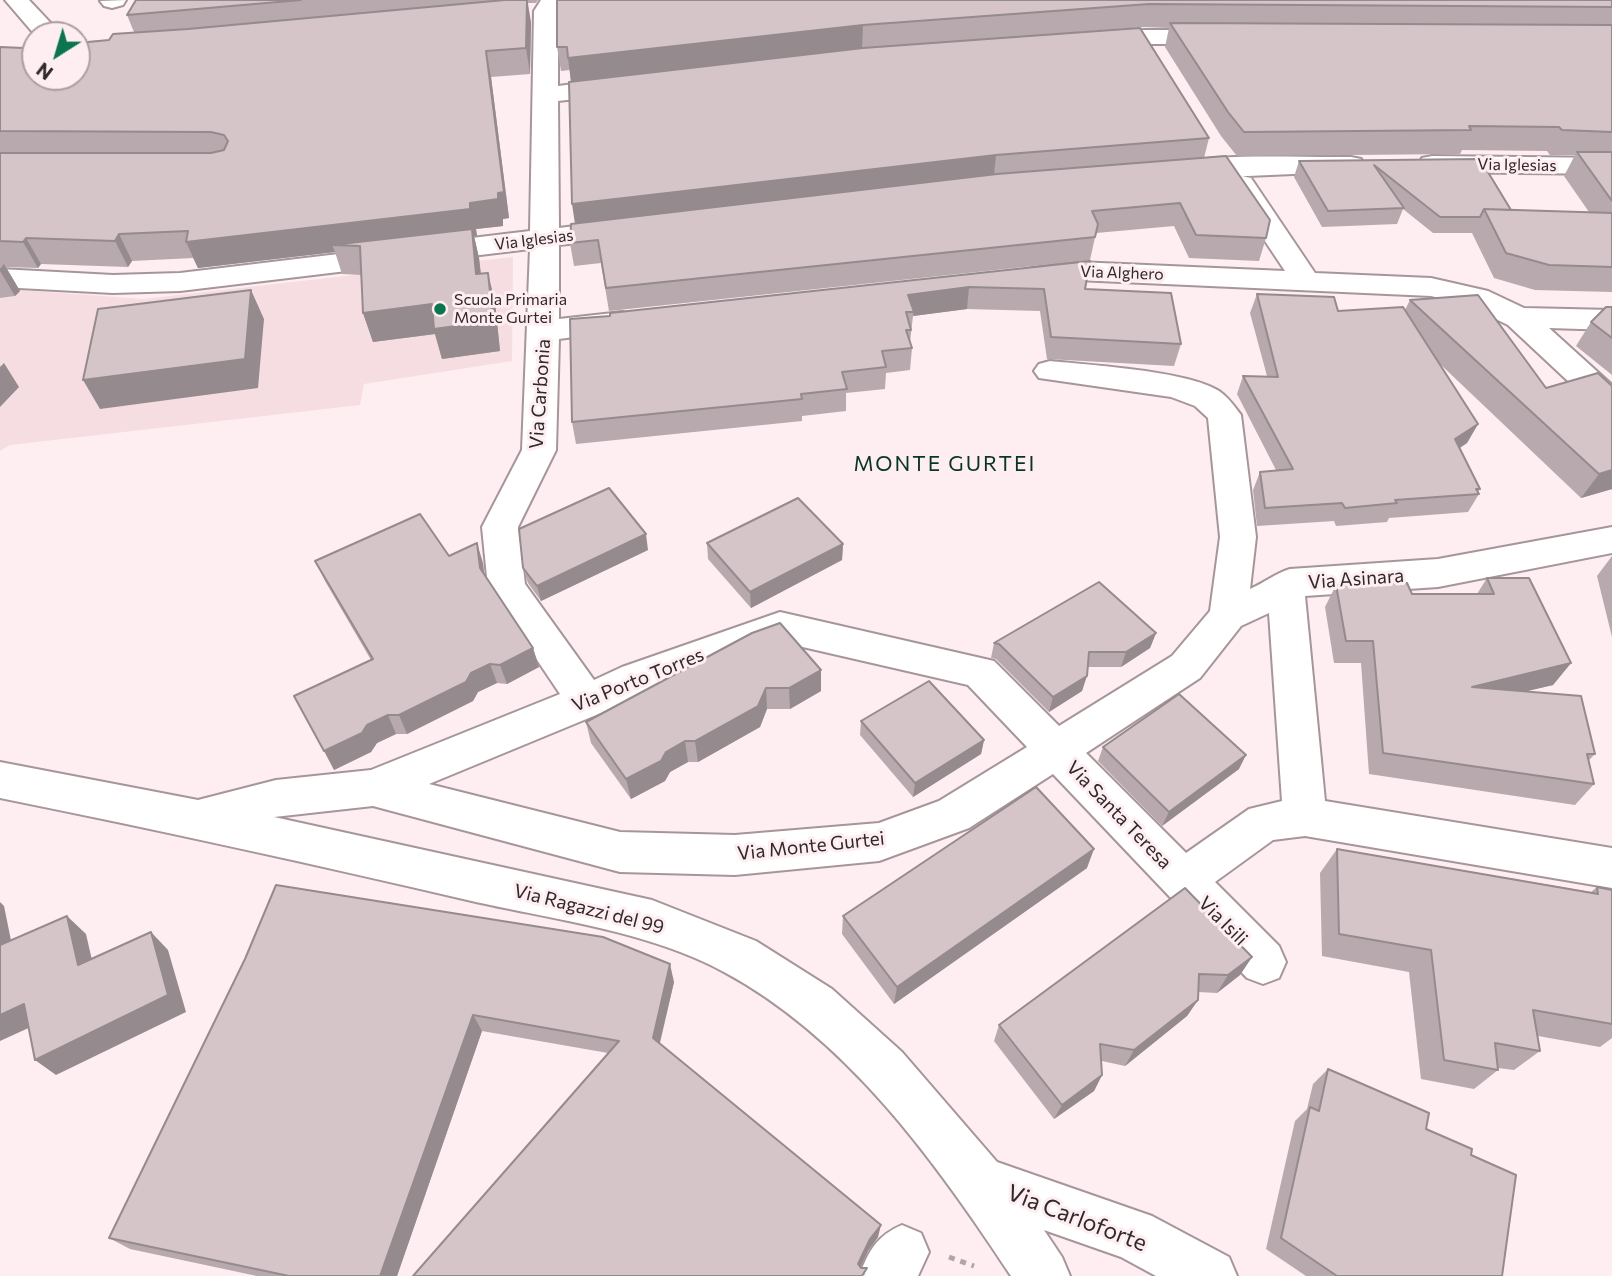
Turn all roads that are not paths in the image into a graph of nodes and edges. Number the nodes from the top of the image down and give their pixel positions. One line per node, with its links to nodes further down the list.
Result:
1 (16, 0): 3 (street); 4 (street)
2 (550, 8): 10 (street, Via Carbonia)
3 (0, 17)
4 (35, 21)
5 (1144, 37): 6 (street); 7 (street); 8 (street)
6 (1240, 37)
7 (1063, 43)
8 (1161, 65)
9 (641, 84): 10 (street)
10 (544, 96): 16 (street, Via Carbonia)
11 (1208, 142): 13 (street)
12 (1612, 166): 13 (street, Via Iglesias)
13 (1229, 167): 14 (street, Via Iglesias); 19 (street)
14 (1160, 172)
15 (656, 225): 16 (street, Via Iglesias)
16 (543, 239): 17 (street, Via Iglesias); 23 (street, Via Carbonia)
17 (0, 278)
18 (1007, 278): 19 (street, Via Alghero)
19 (1306, 281): 20 (street, Via Alghero)
20 (1519, 318): 22 (street, Via Alghero); 25 (street)
21 (646, 320): 23 (street)
22 (1612, 320)
23 (544, 331): 29 (street, Via Carbonia)
24 (1051, 371): 28 (street)
25 (1612, 403)
26 (1612, 540): 27 (street, Via Asinara)
27 (1286, 589): 28 (street, Via Monte Gurtei); 33 (street, Via Asinara)
28 (1227, 616): 30 (street, Via Monte Gurtei)
29 (587, 701): 30 (street, Via Porto Torres); 32 (street, Via Porto Torres)
30 (1056, 750): 32 (street, Via Monte Gurtei); 36 (street, Via Santa Teresa)
31 (0, 780): 34 (street, Via Ragazzi del 99)
32 (373, 788): 34 (street, Via Porto Torres)
33 (1304, 817): 35 (street); 36 (street)
34 (198, 820): 38 (street, Via Ragazzi del 99)
35 (1612, 868)
36 (1182, 880): 37 (street, Via Isili)
37 (1263, 961)
38 (980, 1182): 39 (street, Via Ragazzi del 99); 40 (street, Via Carloforte)
39 (1043, 1276)
40 (1210, 1276)

